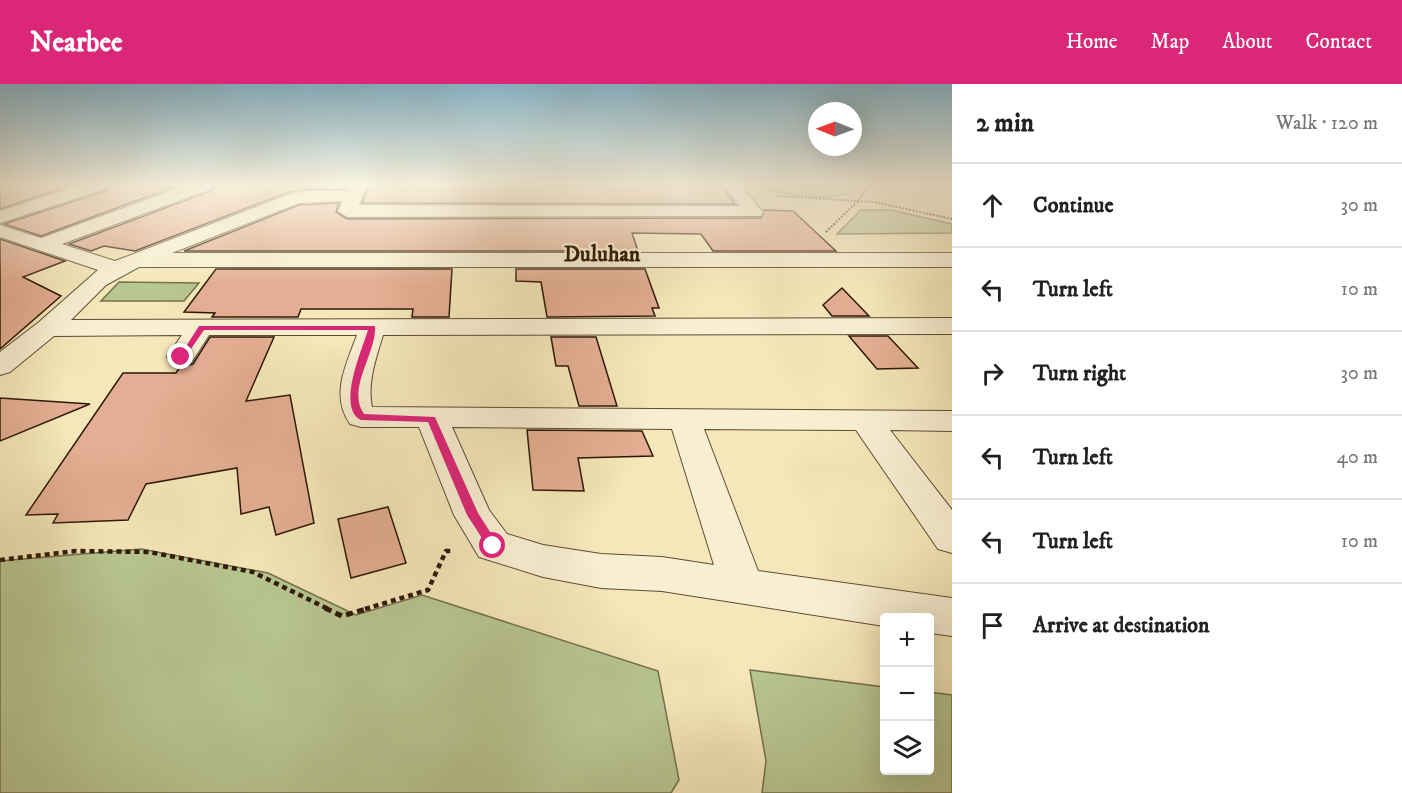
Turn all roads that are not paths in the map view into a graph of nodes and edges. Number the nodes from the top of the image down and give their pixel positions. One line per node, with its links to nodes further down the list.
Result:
1 (113, 218): 4 (street)
2 (244, 218): 6 (street)
3 (0, 231): 4 (street)
4 (42, 244): 6 (street)
5 (952, 260): 6 (street)
6 (126, 264): 8 (street)
7 (952, 326): 10 (street)
8 (48, 328): 9 (street); 12 (street)
9 (201, 328): 10 (street); 11 (street)
10 (372, 328): 13 (street)
11 (181, 357)
12 (0, 366)
13 (432, 419): 14 (street); 18 (street)
14 (685, 420): 15 (street); 18 (street)
15 (865, 420): 16 (street); 17 (street)
16 (952, 421)
17 (952, 538)
18 (742, 585): 19 (street)
19 (952, 617)

